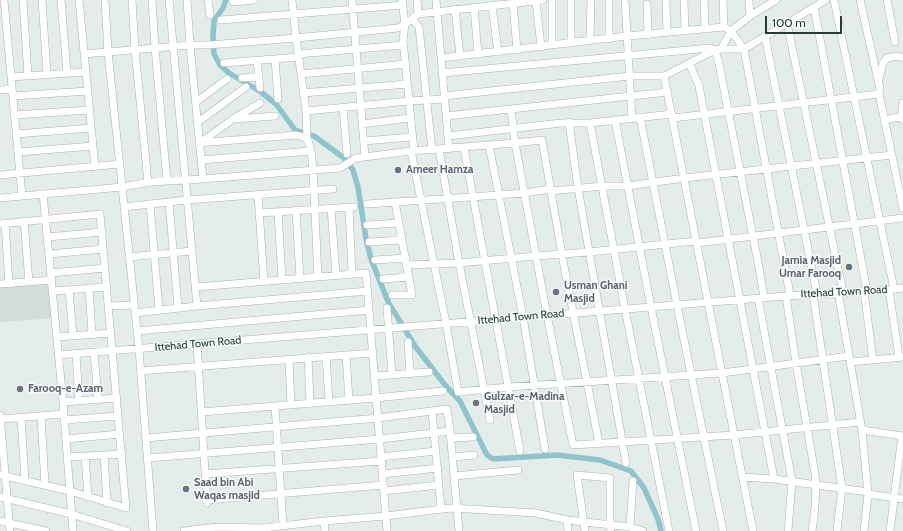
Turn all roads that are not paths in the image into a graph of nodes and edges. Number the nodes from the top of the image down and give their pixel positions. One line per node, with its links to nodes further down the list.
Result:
1 (4, 0): 100 (street)
2 (23, 0): 97 (street)
3 (42, 0): 94 (street)
4 (61, 0): 93 (street)
5 (79, 0): 79 (street)
6 (105, 0): 77 (street)
7 (132, 0): 74 (street)
8 (152, 0): 71 (street)
9 (169, 0): 69 (street)
10 (187, 0): 66 (street)
11 (208, 0): 46 (street)
12 (254, 0): 34 (street)
13 (292, 0): 45 (street)
14 (352, 0): 42 (street)
15 (417, 0): 47 (street)
16 (436, 0): 44 (street)
17 (540, 0): 32 (street); 70 (street)
18 (552, 0): 68 (street)
19 (571, 0): 65 (street)
20 (591, 0): 63 (street)
21 (610, 0): 62 (street)
22 (625, 0): 59 (street)
23 (666, 0): 57 (street)
24 (684, 0): 54 (street)
25 (704, 0): 53 (street)
26 (723, 0): 52 (street)
27 (749, 0): 48 (street)
28 (826, 0): 41 (street)
29 (834, 0): 117 (street)
30 (860, 0): 104 (street)
31 (887, 0): 64 (street)
32 (524, 1): 37 (street)
33 (772, 1): 48 (street)
34 (233, 2)
35 (504, 2): 37 (street); 39 (street)
36 (403, 3): 42 (street); 51 (street)
37 (512, 3): 75 (street)
38 (647, 4): 58 (street)
39 (492, 5): 40 (street); 78 (street)
40 (474, 7): 43 (street); 80 (street)
41 (814, 7): 50 (street); 121 (street)
42 (352, 9): 45 (street); 56 (street)
43 (455, 9): 44 (street); 83 (street)
44 (437, 11): 47 (street); 84 (street)
45 (294, 14): 49 (street); 61 (street)
46 (210, 15)
47 (415, 16): 51 (street); 120 (street)
48 (750, 16): 55 (street)
49 (221, 20)
50 (787, 23): 60 (street); 124 (street)
51 (405, 24): 56 (street); 67 (street)
52 (724, 27): 53 (street); 55 (street)
53 (705, 29): 54 (street)
54 (685, 31): 57 (street)
55 (731, 31): 73 (street); 76 (street)
56 (354, 32): 61 (street); 72 (street)
57 (666, 33): 58 (street)
58 (648, 34): 59 (street)
59 (627, 36): 62 (street); 82 (street)
60 (765, 36): 73 (street); 127 (street)
61 (296, 38): 66 (street); 81 (street)
62 (608, 39): 63 (street)
63 (590, 41): 65 (street)
64 (895, 42)
65 (571, 43): 68 (street)
66 (190, 45): 69 (street); 122 (street)
67 (404, 45): 72 (street); 90 (street)
68 (552, 45): 70 (street)
69 (173, 46): 71 (street); 185 (street)
70 (541, 47): 75 (street)
71 (155, 48): 74 (street); 186 (street)
72 (356, 49): 81 (street); 91 (street)
73 (744, 49): 76 (street); 130 (street)
74 (135, 50): 77 (street); 188 (street)
75 (517, 50): 78 (street)
76 (718, 50): 82 (street); 89 (street); 132 (street)
77 (108, 52): 79 (street); 174 (street)
78 (498, 52): 80 (street)
79 (84, 54): 92 (street)
80 (478, 54): 83 (street)
81 (298, 55): 86 (street); 95 (street)
82 (628, 55): 96 (street); 98 (street)
83 (460, 56): 84 (street)
84 (441, 58): 96 (street)
85 (903, 58): 104 (street)
86 (275, 59): 87 (street); 118 (street)
87 (258, 60): 88 (street); 101 (street)
88 (224, 63)
89 (689, 63): 99 (street); 135 (street)
90 (406, 64): 91 (street); 105 (street)
91 (357, 69): 95 (street); 108 (street)
92 (86, 72): 93 (street); 110 (street)
93 (67, 73): 94 (street)
94 (47, 74): 97 (street)
95 (301, 74): 113 (street)
96 (442, 74): 115 (street)
97 (28, 76): 100 (street)
98 (630, 76): 99 (street); 115 (street); 116 (street)
99 (664, 76): 112 (street)
100 (11, 77): 111 (street)
101 (259, 77): 103 (street); 107 (street)
102 (227, 78): 122 (street)
103 (242, 78)
104 (879, 82): 114 (street)
105 (407, 84): 108 (street); 119 (street)
106 (246, 87): 146 (street)
107 (260, 88)
108 (359, 88): 113 (street); 126 (street)
109 (0, 90): 111 (street)
110 (88, 91): 111 (street); 131 (street)
111 (12, 92): 134 (street)
112 (668, 92): 116 (street); 138 (street)
113 (303, 93): 133 (street)
114 (879, 94): 117 (street); 145 (street)
115 (444, 97): 120 (street); 137 (street)
116 (631, 97): 129 (street); 140 (street)
117 (854, 97): 121 (street); 170 (street)
118 (278, 99)
119 (409, 100): 120 (street); 126 (street); 139 (street)
120 (427, 100): 163 (street)
121 (831, 100): 124 (street); 172 (street)
122 (196, 102): 146 (street)
123 (260, 103): 142 (street)
124 (804, 103): 127 (street); 173 (street)
125 (903, 103): 143 (street)
126 (360, 106): 128 (street); 149 (street)
127 (779, 106): 130 (street); 176 (street)
128 (343, 107): 133 (street); 167 (street)
129 (511, 109): 137 (street); 151 (street)
130 (755, 109): 132 (street); 177 (street)
131 (89, 110): 134 (street); 150 (street)
132 (728, 112): 135 (street); 179 (street)
133 (306, 114): 155 (street)
134 (14, 115): 152 (street)
135 (704, 115): 138 (street); 181 (street)
136 (275, 116): 142 (street)
137 (446, 116): 153 (street)
138 (673, 116): 141 (street); 183 (street)
139 (410, 118): 149 (street); 154 (street)
140 (632, 118): 141 (street); 144 (street)
141 (640, 118): 187 (street)
142 (234, 119): 157 (street)
143 (902, 119): 145 (street)
144 (615, 120): 148 (street); 190 (street)
145 (884, 120): 168 (street)
146 (198, 122): 157 (street)
147 (569, 122): 148 (street); 151 (street); 192 (street)
148 (590, 123): 189 (street)
149 (362, 124): 156 (street)
150 (91, 128): 152 (street); 160 (street)
151 (514, 129): 153 (street); 158 (street)
152 (16, 134): 165 (street)
153 (448, 136): 162 (street)
154 (412, 137): 156 (street); 164 (street)
155 (307, 138): 157 (street); 166 (street)
156 (364, 141): 169 (street)
157 (199, 143): 171 (street)
158 (516, 143): 159 (street); 194 (street); 196 (street)
159 (489, 145): 161 (street); 199 (street)
160 (93, 146): 165 (street); 175 (street)
161 (464, 148): 162 (street); 201 (street)
162 (449, 149): 163 (street)
163 (436, 150): 164 (street); 203 (street)
164 (412, 151): 169 (street); 205 (street)
165 (18, 152): 180 (street)
166 (311, 152): 171 (street); 178 (street)
167 (347, 154)
168 (892, 155): 170 (street); 212 (street)
169 (365, 157): 178 (street)
170 (867, 157): 172 (street); 220 (street)
171 (201, 160): 184 (street)
172 (842, 160): 173 (street); 223 (street)
173 (816, 163): 176 (street); 225 (street)
174 (120, 164): 175 (street); 191 (street)
175 (94, 166): 180 (street)
176 (791, 166): 177 (street); 226 (street)
177 (767, 168): 179 (street); 228 (street)
178 (313, 169): 184 (street); 195 (street)
179 (740, 172): 181 (street); 229 (street)
180 (20, 173): 182 (street); 200 (street)
181 (716, 174): 183 (street); 231 (street)
182 (0, 175)
183 (684, 178): 187 (street); 234 (street)
184 (203, 179): 185 (street)
185 (186, 180): 186 (street); 204 (street)
186 (167, 181): 188 (street)
187 (653, 182): 190 (street); 235 (street)
188 (148, 183): 191 (street)
189 (602, 186): 190 (street); 192 (street); 238 (street)
190 (628, 186): 236 (street)
191 (122, 187): 197 (street); 210 (street)
192 (578, 188): 194 (street); 240 (street)
193 (333, 189): 195 (street)
194 (551, 190): 196 (street); 244 (street)
195 (314, 191): 198 (street); 213 (street)
196 (524, 193): 199 (street); 245 (street)
197 (43, 194): 200 (street); 218 (street)
198 (258, 195): 204 (street); 216 (street)
199 (499, 195): 201 (street); 247 (street)
200 (22, 196): 202 (street)
201 (473, 196): 203 (street); 249 (street)
202 (0, 198)
203 (447, 198): 205 (street); 251 (street)
204 (187, 200): 206 (street); 239 (street)
205 (421, 200): 207 (street); 252 (street)
206 (169, 202): 208 (street); 241 (street)
207 (395, 202): 209 (street); 222 (street)
208 (150, 204): 210 (street); 243 (street)
209 (367, 204)
210 (124, 207): 246 (street)
211 (331, 208): 213 (street); 254 (street); 255 (street)
212 (903, 208)
213 (315, 209): 214 (street); 257 (street)
214 (296, 210): 215 (street); 259 (street)
215 (278, 212): 216 (street); 261 (street)
216 (259, 213): 263 (street)
217 (903, 218): 220 (street)
218 (46, 219): 219 (street); 227 (street); 230 (street)
219 (24, 221): 221 (street); 262 (street)
220 (880, 221): 223 (street); 271 (street)
221 (3, 223): 265 (street)
222 (399, 223): 224 (street); 232 (street)
223 (855, 224): 225 (street); 274 (street)
224 (367, 225)
225 (829, 227): 226 (street); 275 (street)
226 (804, 230): 228 (street); 276 (street)
227 (102, 232): 230 (street); 237 (street)
228 (778, 233): 229 (street); 278 (street)
229 (753, 236): 231 (street); 279 (street)
230 (48, 237): 242 (street)
231 (728, 239): 234 (street); 280 (street)
232 (402, 240): 233 (street); 250 (street)
233 (369, 242)
234 (696, 242): 235 (street); 281 (street)
235 (665, 244): 236 (street); 282 (street)
236 (640, 247): 238 (street); 285 (street)
237 (104, 249): 242 (street); 253 (street)
238 (614, 250): 240 (street); 289 (street)
239 (192, 251): 241 (street); 267 (street)
240 (589, 252): 244 (street); 292 (street)
241 (173, 253): 243 (street); 286 (street)
242 (49, 254): 256 (street)
243 (154, 255): 246 (street); 290 (street)
244 (562, 255): 245 (street); 293 (street)
245 (536, 256): 247 (street); 294 (street)
246 (129, 257): 288 (street)
247 (511, 258): 249 (street); 295 (street)
248 (375, 260): 250 (street)
249 (485, 261): 251 (street); 296 (street)
250 (406, 262): 252 (street); 258 (street)
251 (459, 263): 252 (street); 297 (street)
252 (434, 264): 298 (street)
253 (105, 268): 256 (street); 266 (street)
254 (352, 274): 255 (street); 273 (street)
255 (336, 275): 257 (street)
256 (51, 276): 262 (street); 272 (street)
257 (318, 277): 259 (street)
258 (409, 277): 260 (street); 277 (street)
259 (300, 278): 261 (street)
260 (383, 279)
261 (282, 280): 263 (street)
262 (29, 282): 265 (street)
263 (264, 282): 267 (street)
264 (0, 284): 265 (street)
265 (9, 284)
266 (107, 287): 268 (street); 283 (street)
267 (196, 287): 284 (street)
268 (88, 288): 270 (street); 303 (street)
269 (903, 288): 271 (street, Ittehad Town Road)
270 (69, 290): 272 (street); 304 (street)
271 (892, 290): 274 (street, Ittehad Town Road); 317 (street)
272 (53, 291): 305 (street)
273 (368, 291): 284 (street); 291 (street)
274 (866, 291): 275 (street, Ittehad Town Road); 321 (street)
275 (840, 292): 276 (street, Ittehad Town Road); 320 (street)
276 (815, 294): 278 (street, Ittehad Town Road); 319 (street)
277 (392, 295)
278 (788, 295): 279 (street, Ittehad Town Road); 322 (street)
279 (761, 298): 280 (street, Ittehad Town Road); 324 (street)
280 (739, 299): 281 (street, Ittehad Town Road); 325 (street)
281 (708, 302): 282 (street, Ittehad Town Road); 329 (street)
282 (677, 304): 285 (street, Ittehad Town Road); 331 (street)
283 (108, 306): 288 (street); 302 (street)
284 (197, 306): 286 (street)
285 (651, 307): 289 (street, Ittehad Town Road); 333 (street)
286 (178, 308): 290 (street)
287 (387, 308): 299 (street)
288 (134, 309): 290 (street); 301 (street)
289 (625, 309): 292 (street, Ittehad Town Road); 334 (street)
290 (159, 310)
291 (369, 310): 300 (street); 301 (street)
292 (599, 311): 293 (street, Ittehad Town Road); 335 (street)
293 (574, 313): 294 (street, Ittehad Town Road); 336 (street)
294 (547, 315): 295 (street, Ittehad Town Road); 337 (street)
295 (523, 317): 296 (street, Ittehad Town Road); 338 (street)
296 (496, 319): 297 (street, Ittehad Town Road); 339 (street)
297 (470, 322): 298 (street, Ittehad Town Road); 340 (street)
298 (446, 323): 299 (street, Ittehad Town Road); 340 (street)
299 (390, 328): 300 (street, Ittehad Town Road); 330 (street)
300 (371, 330): 307 (street, Ittehad Town Road); 311 (street)
301 (137, 331): 308 (street)
302 (111, 333): 303 (street); 309 (street)
303 (92, 334): 304 (street)
304 (73, 336): 305 (street)
305 (57, 337): 314 (street)
306 (408, 342): 328 (street)
307 (197, 344): 308 (street, Ittehad Town Road); 323 (street)
308 (139, 349): 309 (street, Ittehad Town Road); 326 (street)
309 (112, 351): 310 (street, Ittehad Town Road); 342 (street)
310 (94, 352): 312 (street, Ittehad Town Road); 344 (street)
311 (373, 353): 313 (street); 332 (street)
312 (76, 354): 314 (street, Ittehad Town Road); 345 (street)
313 (346, 354): 315 (street); 346 (street)
314 (59, 355): 347 (street)
315 (326, 356): 316 (street); 348 (street)
316 (308, 357): 318 (street); 349 (street)
317 (901, 357): 321 (street)
318 (289, 358): 323 (street); 350 (street)
319 (822, 359): 320 (street); 322 (street); 363 (street)
320 (849, 359): 321 (street); 362 (street)
321 (873, 360)
322 (796, 363): 324 (street); 365 (street)
323 (198, 366): 326 (street); 353 (street)
324 (770, 366): 325 (street); 366 (street)
325 (753, 369): 329 (street); 368 (street)
326 (140, 371): 378 (street)
327 (429, 372): 328 (street)
328 (410, 373): 330 (street)
329 (722, 373): 331 (street); 374 (street)
330 (392, 375): 332 (street)
331 (691, 375): 333 (street); 377 (street)
332 (374, 376): 343 (street)
333 (665, 376): 334 (street); 379 (street)
334 (639, 378): 335 (street); 382 (street)
335 (611, 380): 336 (street); 383 (street)
336 (587, 382): 337 (street); 384 (street)
337 (560, 383): 338 (street); 384 (street)
338 (534, 385): 339 (street); 386 (street)
339 (508, 387): 340 (street); 388 (street)
340 (484, 390): 361 (street)
341 (443, 391): 343 (street)
342 (117, 398): 344 (street); 356 (street)
343 (376, 398): 346 (street); 359 (street)
344 (98, 399): 345 (street)
345 (79, 400): 347 (street)
346 (349, 400): 348 (street)
347 (63, 402): 358 (street)
348 (329, 402): 349 (street)
349 (310, 403): 350 (street)
350 (291, 405): 351 (street)
351 (275, 406): 353 (street); 364 (street)
352 (432, 411): 359 (street); 371 (street); 373 (street)
353 (201, 412): 370 (street)
354 (0, 415): 360 (street)
355 (41, 416): 357 (street); 358 (street); 412 (street)
356 (118, 416): 358 (street); 372 (street)
357 (21, 417): 360 (street); 408 (street)
358 (64, 417): 380 (street)
359 (378, 418): 364 (street); 381 (street)
360 (0, 419): 369 (street)
361 (490, 420)
362 (860, 422): 363 (street); 367 (street)
363 (832, 425): 365 (street); 415 (street)
364 (276, 426): 370 (street); 385 (street)
365 (807, 427): 366 (street); 411 (street)
366 (782, 430): 368 (street); 410 (street)
367 (862, 430): 376 (street); 417 (street)
368 (765, 432): 374 (street); 407 (street)
369 (1, 433): 404 (street)
370 (202, 433): 378 (street); 389 (street)
371 (434, 433): 373 (street); 381 (street); 387 (street)
372 (120, 434): 380 (street); 390 (street)
373 (451, 435): 375 (street); 395 (street)
374 (734, 435): 377 (street); 406 (street)
375 (473, 436)
376 (902, 436): 421 (street)
377 (704, 437): 379 (street); 452 (street)
378 (146, 438): 396 (street)
379 (677, 438): 382 (street); 451 (street)
380 (66, 439): 394 (street)
381 (380, 439): 385 (street); 397 (street)
382 (651, 440): 383 (street); 450 (street)
383 (622, 442): 384 (street); 398 (street)
384 (599, 443)
385 (278, 447): 389 (street); 399 (street)
386 (545, 449)
387 (436, 451): 397 (street); 400 (street)
388 (520, 451)
389 (204, 453): 396 (street); 402 (street)
390 (122, 454): 391 (street); 423 (street)
391 (104, 455): 393 (street); 423 (street)
392 (474, 455): 395 (street)
393 (85, 456): 394 (street); 419 (street)
394 (67, 457): 416 (street)
395 (453, 457): 405 (street)
396 (148, 458): 442 (street)
397 (381, 459): 399 (street); 403 (street)
398 (626, 463)
399 (279, 468): 402 (street); 418 (street)
400 (438, 468): 403 (street); 413 (street)
401 (518, 470): 405 (street)
402 (205, 474): 418 (street)
403 (383, 474): 414 (street)
404 (3, 475): 408 (street); 420 (street)
405 (454, 476): 425 (street)
406 (743, 477): 407 (street); 453 (street)
407 (774, 479): 410 (street)
408 (25, 480): 412 (street)
409 (633, 481): 434 (street)
410 (792, 481): 411 (street); 454 (street)
411 (816, 484): 415 (street); 455 (street)
412 (45, 485): 416 (street)
413 (439, 485): 414 (street); 424 (street)
414 (384, 488): 418 (street); 427 (street)
415 (842, 488): 417 (street); 456 (street)
416 (70, 491): 419 (street); 426 (street)
417 (868, 493): 421 (street); 457 (street)
418 (281, 494): 433 (street)
419 (88, 497): 423 (street)
420 (4, 498): 426 (street); 432 (street)
421 (894, 498): 422 (street); 458 (street)
422 (903, 499)
423 (107, 503)
424 (441, 509): 425 (street); 427 (street)
425 (457, 509): 428 (street); 446 (street)
426 (71, 514): 440 (street); 441 (street)
427 (386, 516): 430 (street); 445 (street)
428 (568, 520): 431 (street); 447 (street)
429 (0, 521): 432 (street)
430 (324, 521): 433 (street); 444 (street)
431 (584, 522): 435 (street); 435 (street); 448 (street)
432 (9, 523): 437 (street); 438 (street)
433 (283, 526): 436 (street)
434 (630, 527): 435 (street); 449 (street)
435 (610, 528)
436 (260, 529): 443 (street)
437 (34, 530): 439 (street)
438 (10, 531)
439 (46, 531)
440 (73, 531)
441 (127, 531)
442 (153, 531)
443 (184, 531)
444 (325, 531)
445 (387, 531)
446 (460, 531)
447 (568, 531)
448 (585, 531)
449 (643, 531)
450 (669, 531)
451 (696, 531)
452 (723, 531)
453 (754, 531)
454 (788, 531)
455 (812, 531)
456 (837, 531)
457 (864, 531)
458 (890, 531)

